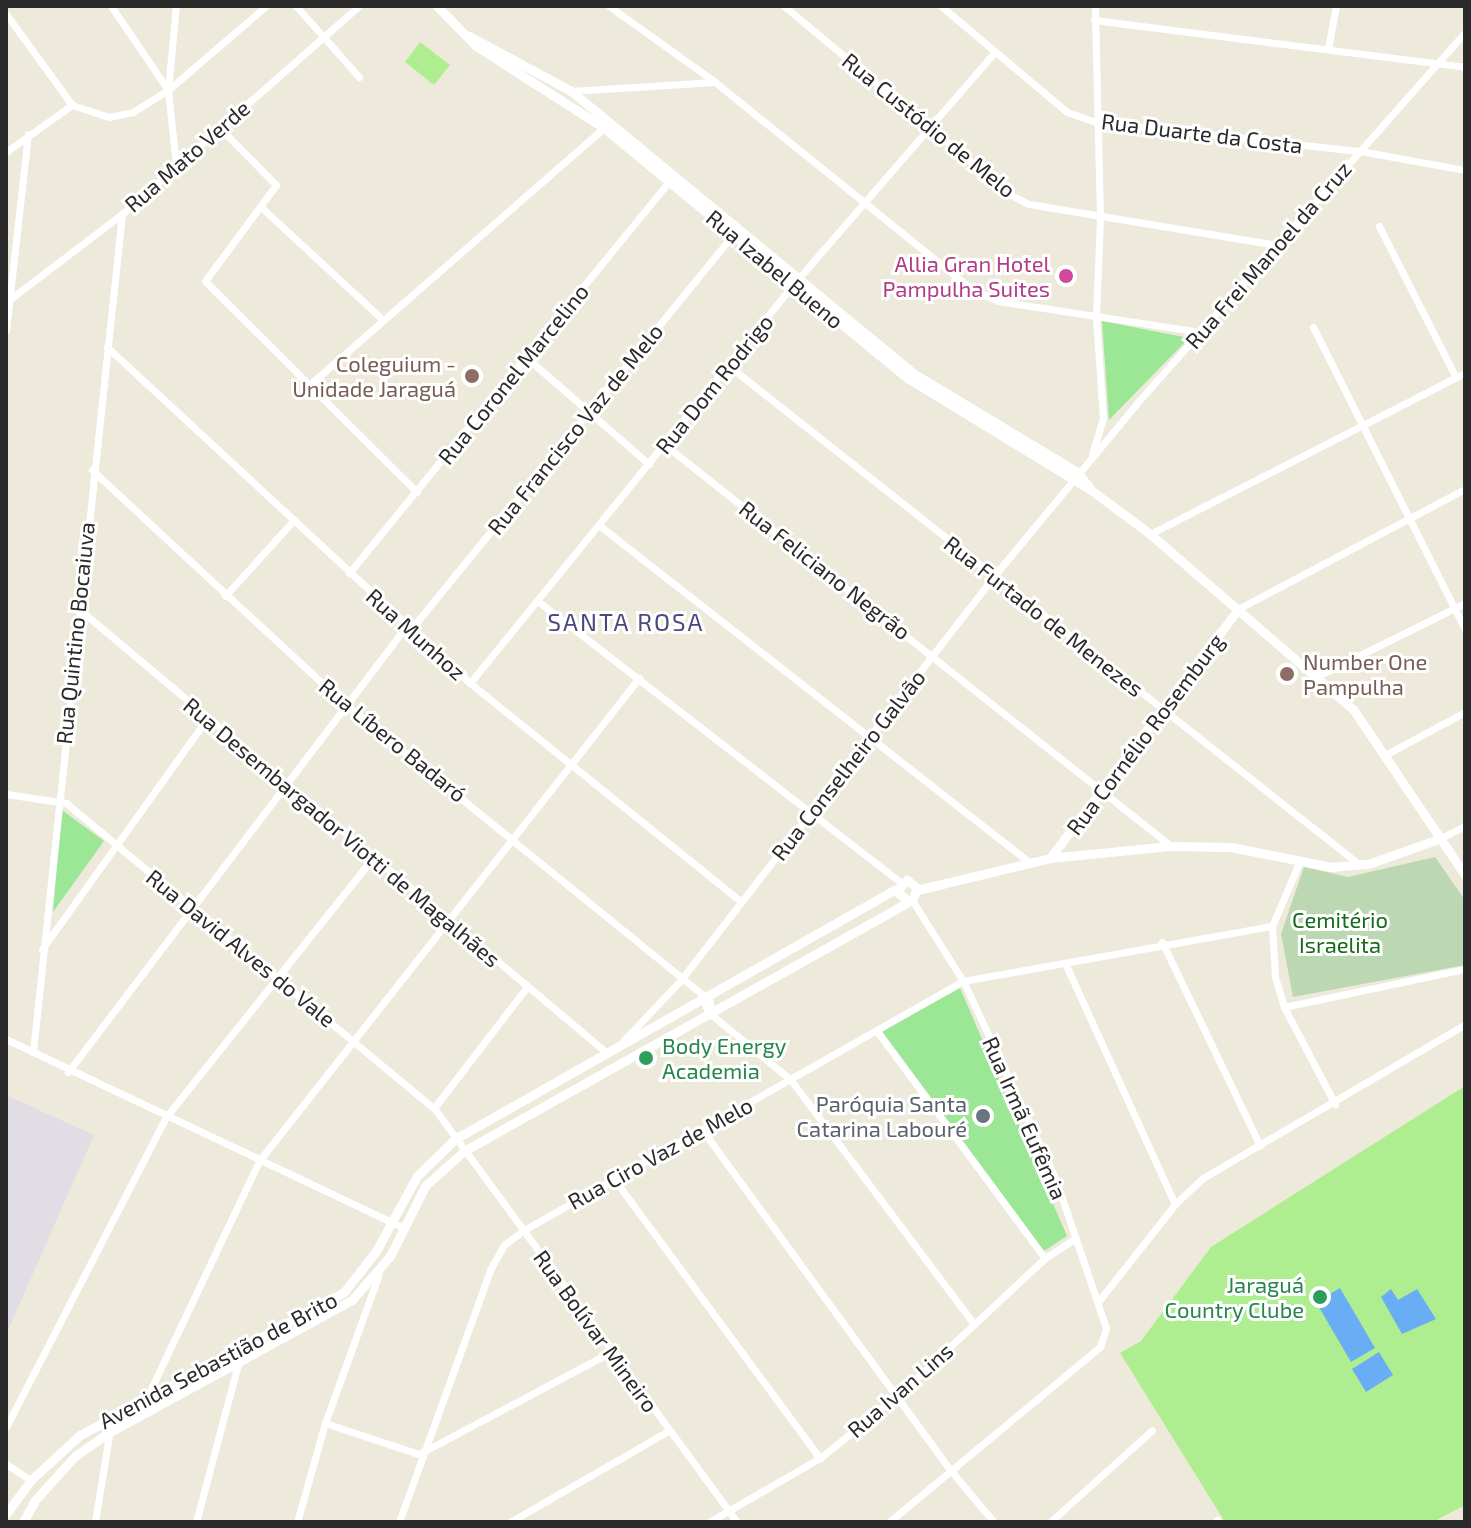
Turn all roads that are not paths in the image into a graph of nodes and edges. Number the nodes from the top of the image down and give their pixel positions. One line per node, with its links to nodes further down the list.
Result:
1 (111, 6): 24 (street)
2 (176, 6): 24 (street)
3 (266, 6): 24 (street)
4 (296, 6): 15 (street)
5 (359, 6): 15 (street, Rua Mato Verde)
6 (437, 6): 16 (street, Rua Izabel Bueno)
7 (609, 6): 23 (street)
8 (784, 6): 30 (street, Rua Custódio de Melo)
9 (941, 6): 18 (street, Rua Duarte da Costa)
10 (1095, 6): 13 (street)
11 (1336, 6): 17 (street)
12 (6, 14): 27 (street)
13 (1094, 20): 17 (street); 28 (street)
14 (1465, 32): 19 (street, Rua Frei Manoel da Cruz)
15 (323, 36): 22 (street); 31 (street, Rua Mato Verde)
16 (469, 36): 21 (street, Rua Izabel Bueno); 25 (street, Rua Izabel Bueno)
17 (1328, 49): 19 (street)
18 (994, 53): 28 (street, Rua Duarte da Costa); 30 (street, Rua Dom Rodrigo)
19 (1436, 64): 20 (street); 33 (street, Rua Frei Manoel da Cruz)
20 (1465, 67)
21 (519, 75): 25 (street); 29 (street, Rua Izabel Bueno)
22 (359, 77)
23 (715, 82): 26 (street); 38 (street)
24 (168, 90): 27 (street); 35 (street)
25 (571, 91): 26 (street, Rua Izabel Bueno)
26 (583, 95): 29 (street, Rua Izabel Bueno)
27 (72, 105): 32 (street)
28 (1096, 122): 33 (street, Rua Duarte da Costa); 41 (street)
29 (607, 125): 37 (street, Rua Izabel Bueno); 48 (street)
30 (931, 127): 38 (street, Rua Dom Rodrigo); 41 (street, Rua Custódio de Melo)
31 (220, 128): 35 (street, Rua Mato Verde); 39 (street)
32 (28, 134): 34 (street); 46 (street)
33 (1360, 151): 36 (street, Rua Duarte da Costa); 44 (street, Rua Frei Manoel da Cruz)
34 (6, 152)
35 (176, 165): 40 (street, Rua Mato Verde)
36 (1465, 170)
37 (672, 177): 43 (street, Rua Izabel Bueno); 53 (street, Rua Coronel Marcelino)
38 (866, 203): 45 (street, Rua Dom Rodrigo); 47 (street)
39 (261, 207): 48 (street); 57 (street)
40 (122, 214): 46 (street, Rua Mato Verde); 52 (street, Rua Quintino Bocaiuva)
41 (1100, 217): 44 (street, Rua Custódio de Melo); 47 (street)
42 (1379, 226): 56 (street)
43 (736, 231): 45 (street, Rua Izabel Bueno); 58 (street, Rua Francisco Vaz de Melo)
44 (1278, 245): 51 (street, Rua Frei Manoel da Cruz)
45 (795, 282): 54 (street, Rua Dom Rodrigo); 66 (street, Rua Izabel Bueno)
46 (9, 300): 50 (street)
47 (1096, 317): 51 (street); 59 (street)
48 (383, 320): 57 (street)
49 (1313, 327): 61 (street)
50 (6, 330)
51 (1200, 332): 60 (street, Rua Frei Manoel da Cruz)
52 (107, 347): 65 (street, Rua Quintino Bocaiuva); 70 (street, Rua Munhoz)
53 (527, 358): 58 (street); 68 (street, Rua Coronel Marcelino)
54 (729, 366): 62 (street, Rua Dom Rodrigo); 74 (street, Rua Furtado de Menezes)
55 (1465, 373): 56 (street)
56 (1456, 378): 61 (street)
57 (308, 386): 68 (street)
58 (590, 412): 64 (street); 81 (street, Rua Francisco Vaz de Melo)
59 (1103, 418): 60 (street); 63 (street)
60 (1121, 423): 63 (street, Rua Frei Manoel da Cruz)
61 (1362, 425): 69 (street); 72 (street)
62 (665, 445): 64 (street, Rua Dom Rodrigo); 83 (street, Rua Feliciano Negrão)
63 (1090, 460): 66 (street, Rua Frei Manoel da Cruz)
64 (649, 464): 71 (street, Rua Dom Rodrigo)
65 (92, 470): 75 (street, Rua Líbero Badaró); 78 (street, Rua Quintino Bocaiuva)
66 (1077, 477): 72 (street, Rua Izabel Bueno); 74 (street, Rua Conselheiro Galvão)
67 (1465, 489): 69 (street)
68 (417, 492): 73 (street, Rua Coronel Marcelino)
69 (1407, 519): 79 (street); 80 (street)
70 (294, 520): 73 (street, Rua Munhoz); 75 (street)
71 (600, 526): 76 (street, Rua Dom Rodrigo); 91 (street)
72 (1150, 534): 79 (street, Rua Izabel Bueno)
73 (349, 573): 81 (street, Rua Munhoz)
74 (994, 576): 83 (street, Rua Conselheiro Galvão); 88 (street, Rua Furtado de Menezes)
75 (225, 596): 87 (street, Rua Líbero Badaró)
76 (539, 602): 85 (street); 86 (street, Rua Dom Rodrigo)
77 (1465, 603): 80 (street)
78 (79, 609): 90 (street, Rua Desembargador Viotti de Magalhães); 97 (street, Rua Quintino Bocaiuva)
79 (1238, 609): 84 (street, Rua Izabel Bueno); 88 (street, Rua Cornélio Rosemburg)
80 (1453, 609): 82 (street); 84 (street)
81 (409, 627): 86 (street, Rua Munhoz); 87 (street, Rua Francisco Vaz de Melo)
82 (1465, 629)
83 (933, 655): 91 (street, Rua Conselheiro Galvão); 95 (street, Rua Feliciano Negrão)
84 (1316, 677): 92 (street, Rua Izabel Bueno)
85 (639, 678): 93 (street); 98 (street)
86 (470, 683): 93 (street, Rua Munhoz)
87 (346, 705): 94 (street, Rua Francisco Vaz de Melo); 100 (street, Rua Líbero Badaró)
88 (1163, 710): 95 (street, Rua Cornélio Rosemburg); 110 (street, Rua Furtado de Menezes)
89 (1465, 712): 92 (street)
90 (206, 720): 94 (street, Rua Desembargador Viotti de Magalhães); 102 (street)
91 (869, 737): 98 (street, Rua Conselheiro Galvão); 108 (street)
92 (1385, 755): 101 (street, Rua Izabel Bueno)
93 (571, 761): 100 (street); 114 (street, Rua Munhoz)
94 (286, 785): 105 (street, Rua Desembargador Viotti de Magalhães); 115 (street, Rua Francisco Vaz de Melo)
95 (1104, 790): 103 (street, Rua Cornélio Rosemburg); 104 (street, Rua Feliciano Negrão)
96 (6, 794): 97 (street)
97 (56, 799): 102 (street, Rua David Alves do Vale); 119 (street, Rua Quintino Bocaiuva)
98 (808, 816): 112 (street); 114 (street, Rua Conselheiro Galvão)
99 (1465, 826): 101 (street)
100 (513, 838): 116 (street); 123 (street, Rua Líbero Badaró)
101 (1439, 839): 110 (street); 111 (street, Rua Izabel Bueno)
102 (115, 843): 115 (street, Rua David Alves do Vale); 119 (street)
103 (1060, 846): 106 (street); 107 (street, Rua Cornélio Rosemburg)
104 (1171, 846): 106 (street, Avenida Sebastião de Brito); 109 (street, Avenida Sebastião de Brito)
105 (374, 856): 116 (street, Rua Desembargador Viotti de Magalhães); 122 (street)
106 (1068, 856): 107 (street, Avenida Sebastião de Brito)
107 (1050, 858): 108 (street, Avenida Sebastião de Brito)
108 (1029, 862): 113 (street, Avenida Sebastião de Brito)
109 (1299, 863): 110 (street, Avenida Sebastião de Brito); 117 (street)
110 (1360, 865)
111 (1465, 875)
112 (898, 885): 113 (street); 113 (street); 126 (street, Avenida Sebastião de Brito)
113 (912, 897): 124 (street, Rua Irmã Eufêmia); 128 (street, Avenida Sebastião de Brito)
114 (741, 902): 123 (street, Rua Conselheiro Galvão)
115 (192, 910): 122 (street, Rua David Alves do Vale); 136 (street, Rua Francisco Vaz de Melo)
116 (446, 919): 125 (street, Rua Desembargador Viotti de Magalhães); 132 (street)
117 (1272, 926): 118 (street, Rua Ciro Vaz de Melo); 127 (street)
118 (1162, 942): 120 (street, Rua Ciro Vaz de Melo); 143 (street)
119 (40, 952): 134 (street, Rua Quintino Bocaiuva)
120 (1065, 963): 124 (street, Rua Ciro Vaz de Melo); 147 (street)
121 (1465, 969): 127 (street)
122 (276, 979): 132 (street, Rua David Alves do Vale); 140 (street)
123 (680, 981): 126 (street, Rua Líbero Badaró); 133 (street, Rua Conselheiro Galvão)
124 (963, 981): 130 (street, Rua Ciro Vaz de Melo); 151 (street, Rua Irmã Eufêmia)
125 (527, 987): 135 (street, Rua Desembargador Viotti de Magalhães); 139 (street)
126 (703, 999): 128 (street, Rua Líbero Badaró); 133 (street, Avenida Sebastião de Brito)
127 (1284, 1007): 138 (street)
128 (713, 1013): 137 (street, Rua Líbero Badaró); 144 (street, Avenida Sebastião de Brito)
129 (1465, 1024): 138 (street)
130 (876, 1030): 137 (street, Rua Ciro Vaz de Melo); 152 (street)
131 (6, 1039): 134 (street)
132 (353, 1039): 139 (street, Rua David Alves do Vale); 145 (street)
133 (618, 1047): 135 (street, Avenida Sebastião de Brito)
134 (33, 1052): 136 (street)
135 (607, 1053): 142 (street, Avenida Sebastião de Brito)
136 (68, 1072): 140 (street)
137 (790, 1079): 141 (street, Rua Ciro Vaz de Melo); 155 (street, Rua Líbero Badaró)
138 (1335, 1104): 143 (street)
139 (434, 1108): 142 (street, Rua David Alves do Vale)
140 (166, 1117): 145 (street); 163 (street)
141 (703, 1131): 146 (street, Rua Ciro Vaz de Melo); 159 (street)
142 (455, 1139): 144 (street, Rua Bolívar Mineiro); 148 (street, Avenida Sebastião de Brito)
143 (1260, 1146): 147 (street)
144 (464, 1151): 149 (street, Avenida Sebastião de Brito); 150 (street, Rua Bolívar Mineiro)
145 (259, 1161): 148 (street); 158 (street)
146 (614, 1179): 150 (street, Rua Ciro Vaz de Melo); 168 (street)
147 (1175, 1204): 154 (street)
148 (389, 1220): 149 (street); 158 (street, Avenida Sebastião de Brito)
149 (402, 1227): 153 (street, Avenida Sebastião de Brito)
150 (524, 1230): 156 (street, Rua Bolívar Mineiro); 167 (street, Rua Ciro Vaz de Melo)
151 (1076, 1238): 152 (street, Rua Ivan Lins); 154 (street, Rua Irmã Eufêmia)
152 (1045, 1258): 155 (street, Rua Ivan Lins)
153 (379, 1274): 157 (street, Avenida Sebastião de Brito); 162 (street)
154 (1098, 1302): 170 (street, Rua Irmã Eufêmia)
155 (974, 1324): 159 (street, Rua Ivan Lins)
156 (611, 1352): 165 (street, Rua Bolívar Mineiro); 167 (street)
157 (239, 1360): 160 (street, Avenida Sebastião de Brito); 176 (street)
158 (148, 1394): 160 (street); 161 (street, Avenida Sebastião de Brito)
159 (896, 1397): 168 (street, Rua Ivan Lins); 170 (street)
160 (139, 1414): 166 (street, Avenida Sebastião de Brito)
161 (113, 1415): 166 (street); 171 (street, Avenida Sebastião de Brito)
162 (325, 1423): 167 (street); 177 (street)
163 (6, 1427)
164 (1152, 1430): 184 (street)
165 (668, 1431): 172 (street, Rua Bolívar Mineiro); 179 (street)
166 (108, 1433): 174 (street, Avenida Sebastião de Brito); 175 (street)
167 (419, 1454): 178 (street, Rua Ciro Vaz de Melo)
168 (820, 1458): 172 (street, Rua Ivan Lins)
169 (6, 1464): 171 (street)
170 (951, 1471): 182 (street); 183 (street)
171 (31, 1480): 173 (street, Avenida Sebastião de Brito)
172 (728, 1511): 180 (street, Rua Ivan Lins); 181 (street, Rua Bolívar Mineiro)
173 (6, 1514)
174 (23, 1522)
175 (95, 1522)
176 (196, 1522)
177 (297, 1522)
178 (399, 1522)
179 (510, 1522)
180 (709, 1522)
181 (737, 1522)
182 (889, 1522)
183 (994, 1522)
184 (1050, 1522)

